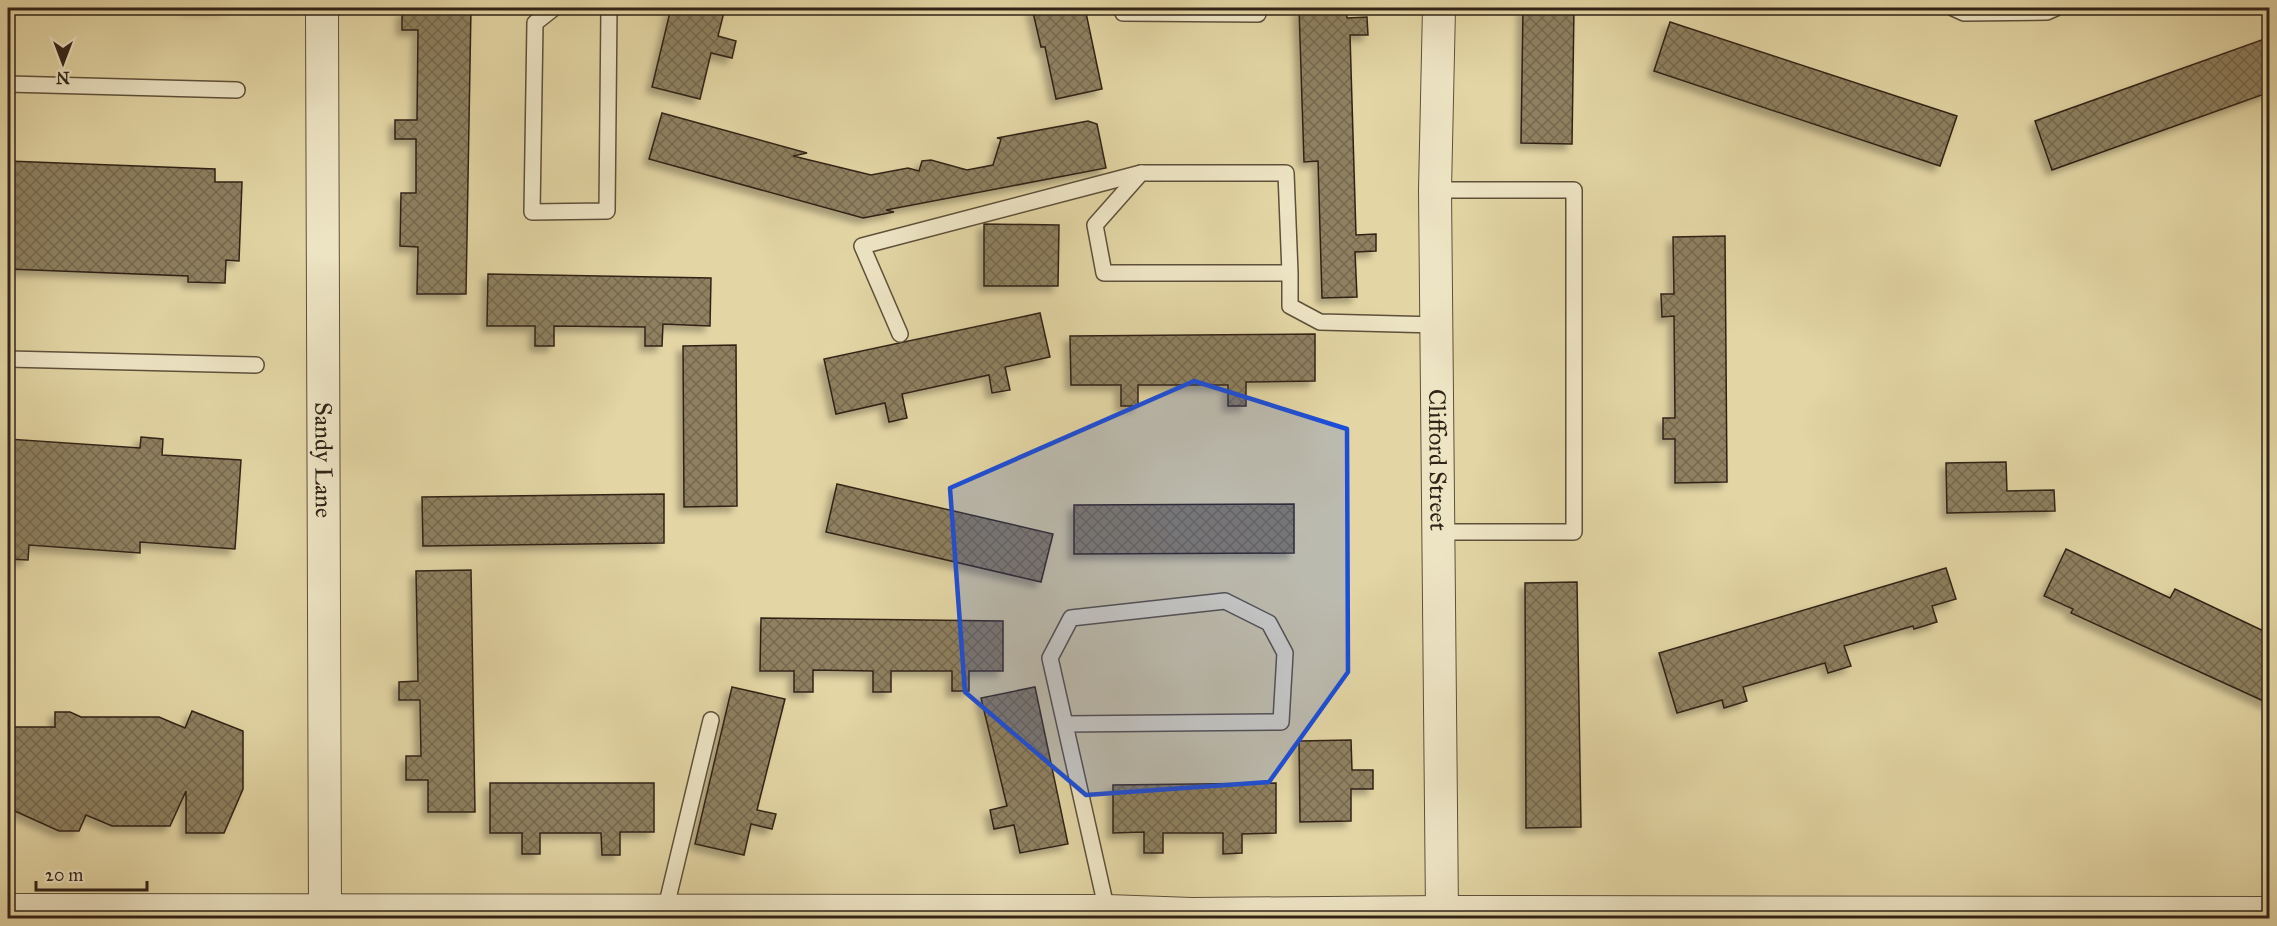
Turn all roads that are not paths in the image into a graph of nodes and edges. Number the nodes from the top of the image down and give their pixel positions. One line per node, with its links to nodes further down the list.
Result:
1 (322, 8): 27 (street, Sandy Lane)
2 (554, 8): 3 (lane)
3 (609, 8)
4 (1121, 8): 8 (lane)
5 (1439, 8): 12 (street, Clifford Street)
6 (1953, 8): 7 (lane)
7 (2056, 8)
8 (1258, 14)
9 (8, 84): 10 (lane)
10 (237, 90)
11 (1141, 173): 13 (lane); 13 (lane); 15 (lane)
12 (1435, 190): 14 (street, Clifford Street); 18 (lane)
13 (1290, 273): 14 (lane)
14 (1437, 325): 18 (street, Clifford Street)
15 (900, 334)
16 (8, 359): 17 (lane)
17 (256, 365)
18 (1439, 532): 24 (street, Clifford Street)
19 (711, 720): 22 (lane)
20 (1065, 724): 20 (lane); 23 (lane)
21 (8, 910): 26 (street)
22 (666, 911): 23 (street); 27 (street)
23 (1107, 911): 28 (street)
24 (1442, 912): 28 (street); 29 (street)
25 (2270, 913): 29 (street)
26 (83, 914): 27 (street)
27 (325, 915)
28 (1192, 916)
29 (2060, 916)

